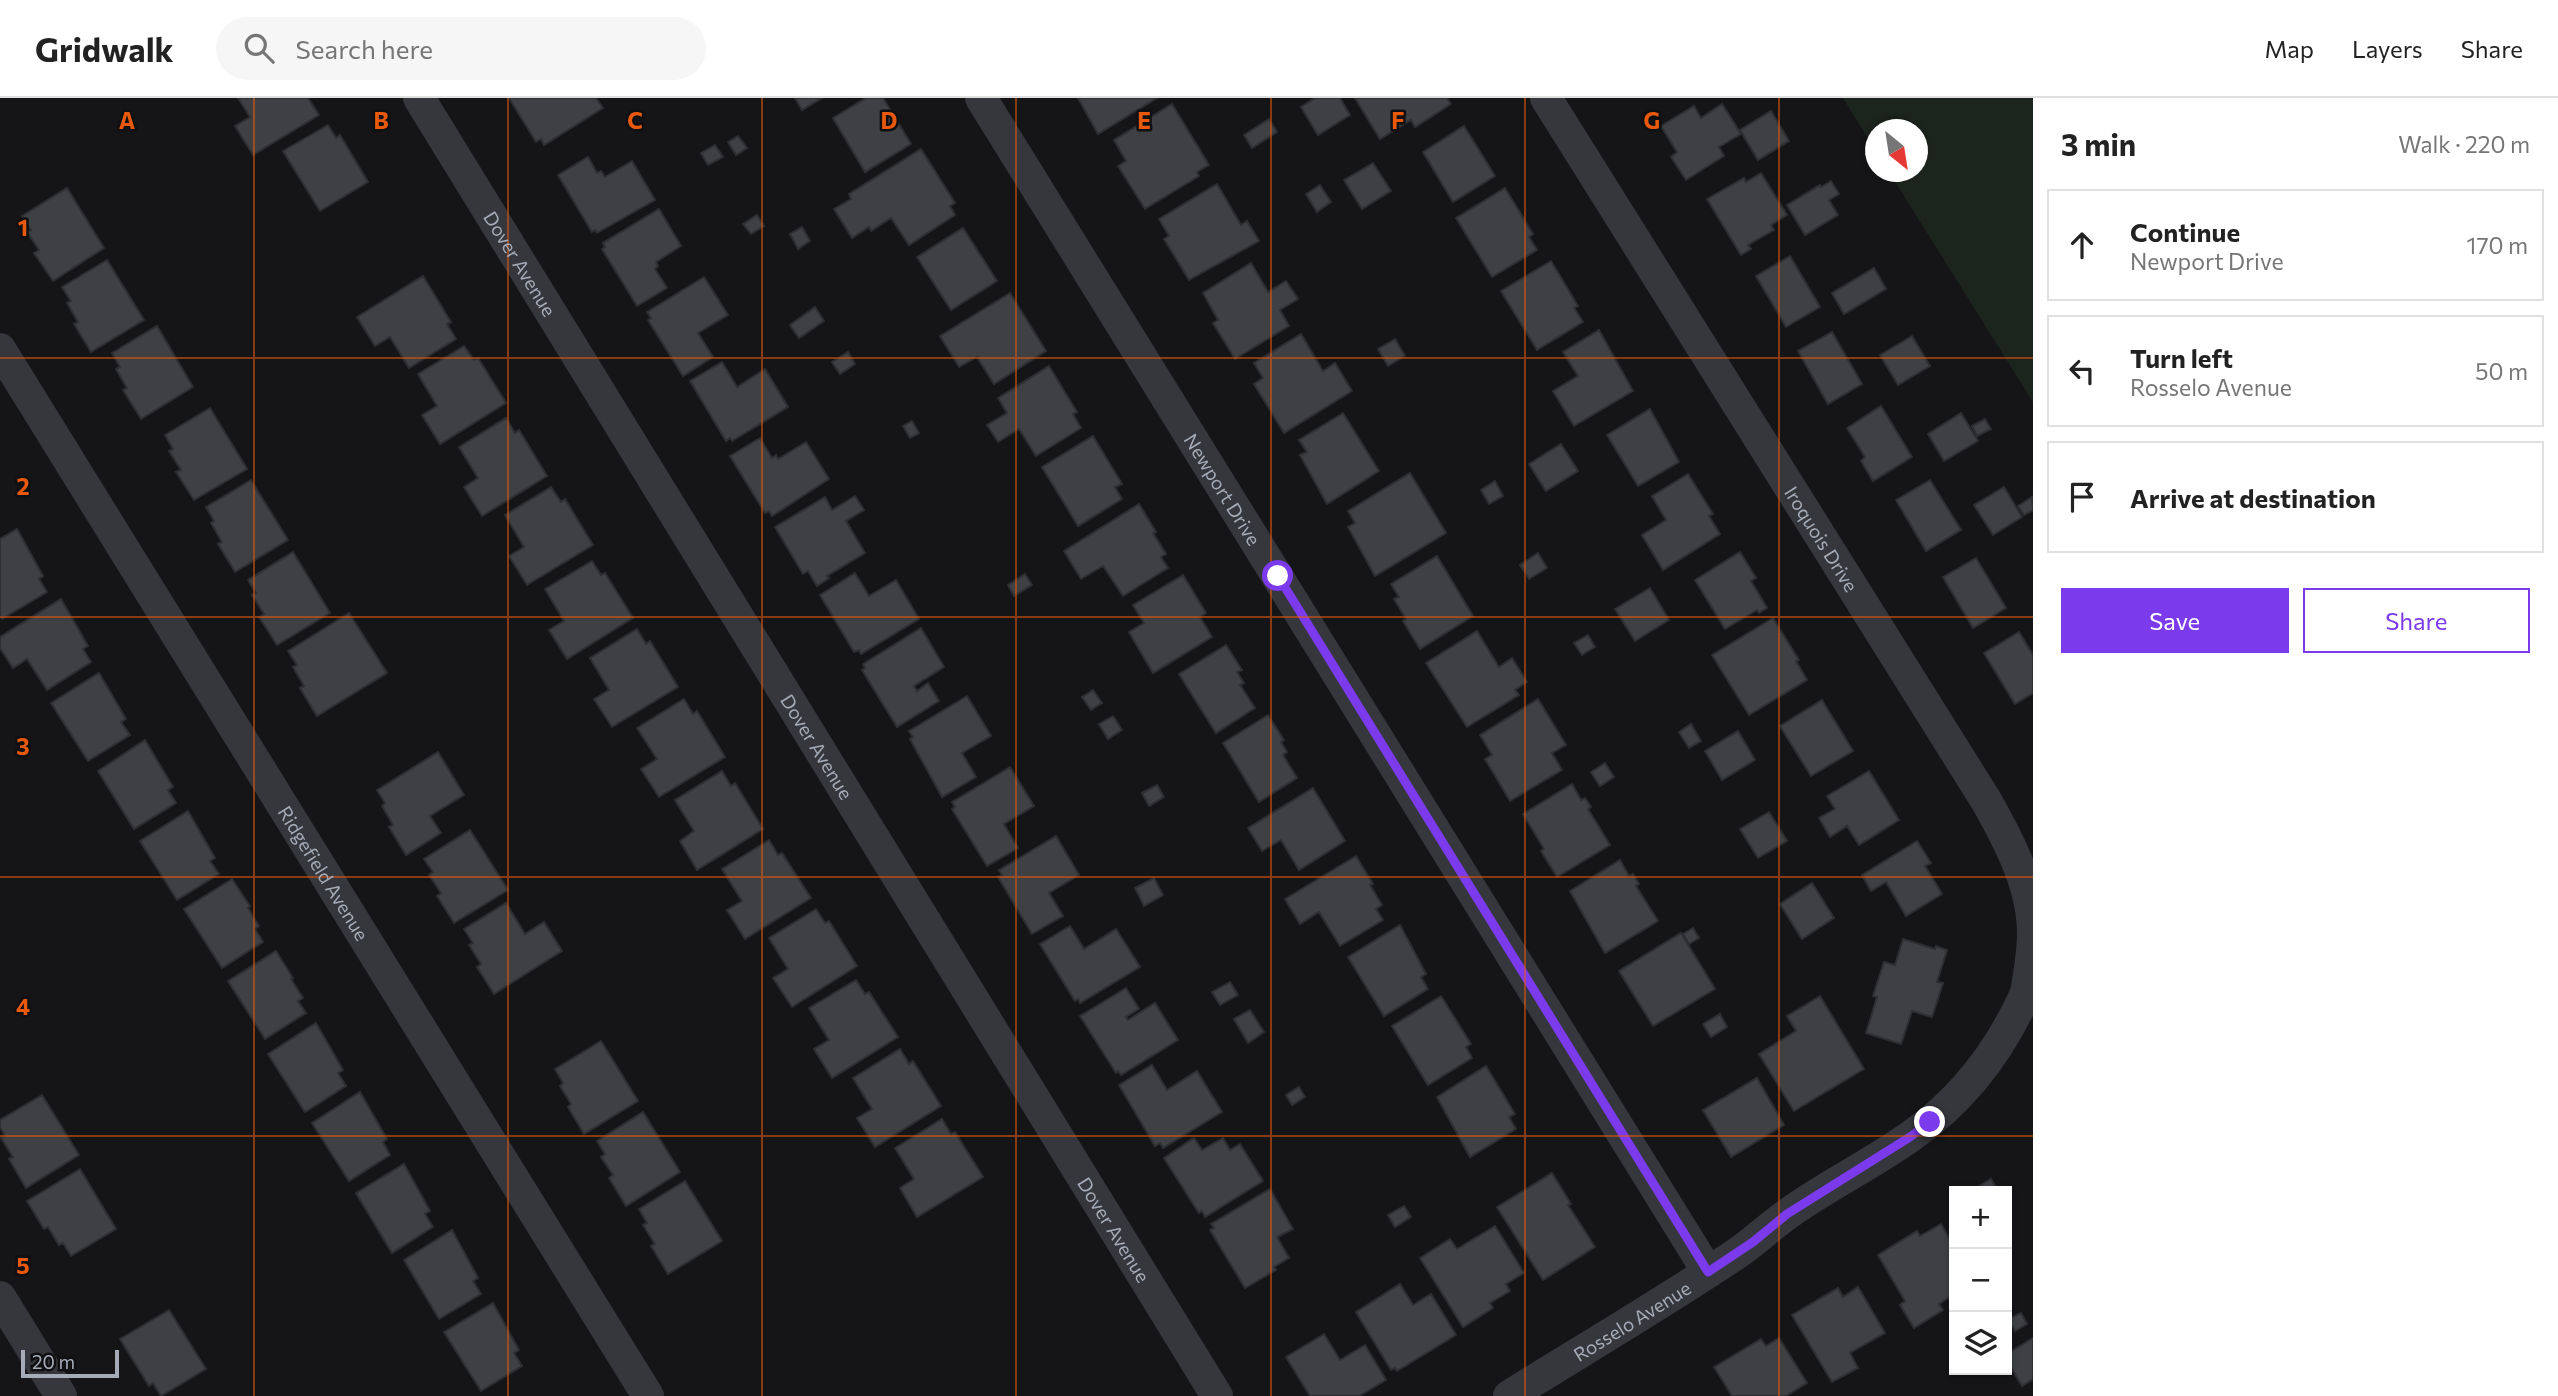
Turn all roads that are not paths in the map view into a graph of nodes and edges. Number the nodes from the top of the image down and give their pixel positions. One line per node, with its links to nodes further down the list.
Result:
1 (419, 98): 10 (street, Dover Avenue)
2 (981, 98): 6 (street, Newport Drive)
3 (1546, 98): 5 (street, Iroquois Drive)
4 (0, 349): 9 (street, Ridgefield Avenue)
5 (2030, 995): 6 (street, Rosselo Avenue)
6 (1708, 1272): 11 (street, Rosselo Avenue)
7 (0, 1297): 8 (street)
8 (61, 1396)
9 (648, 1396)
10 (1217, 1396)
11 (1509, 1396)

